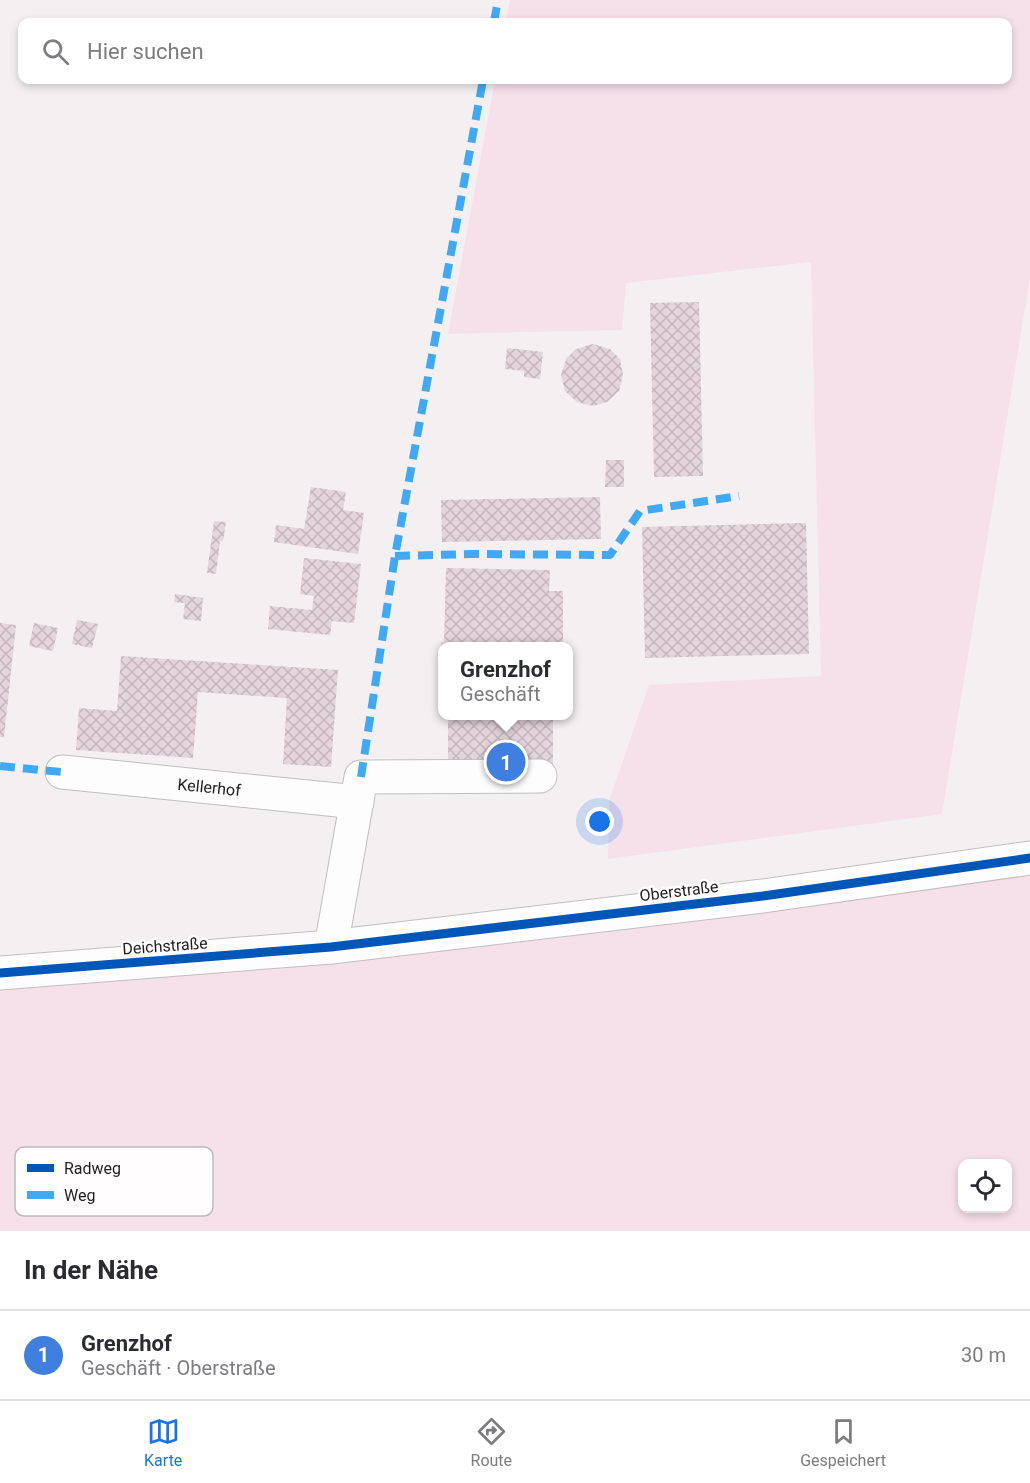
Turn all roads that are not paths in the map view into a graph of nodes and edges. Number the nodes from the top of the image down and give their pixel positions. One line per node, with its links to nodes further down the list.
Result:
1 (62, 772): 3 (street, Kellerhof)
2 (540, 776): 3 (street, Kellerhof)
3 (359, 790): 5 (street)
4 (1030, 858): 5 (street, Oberstraße)
5 (332, 947): 6 (street, Deichstraße)
6 (0, 973)

